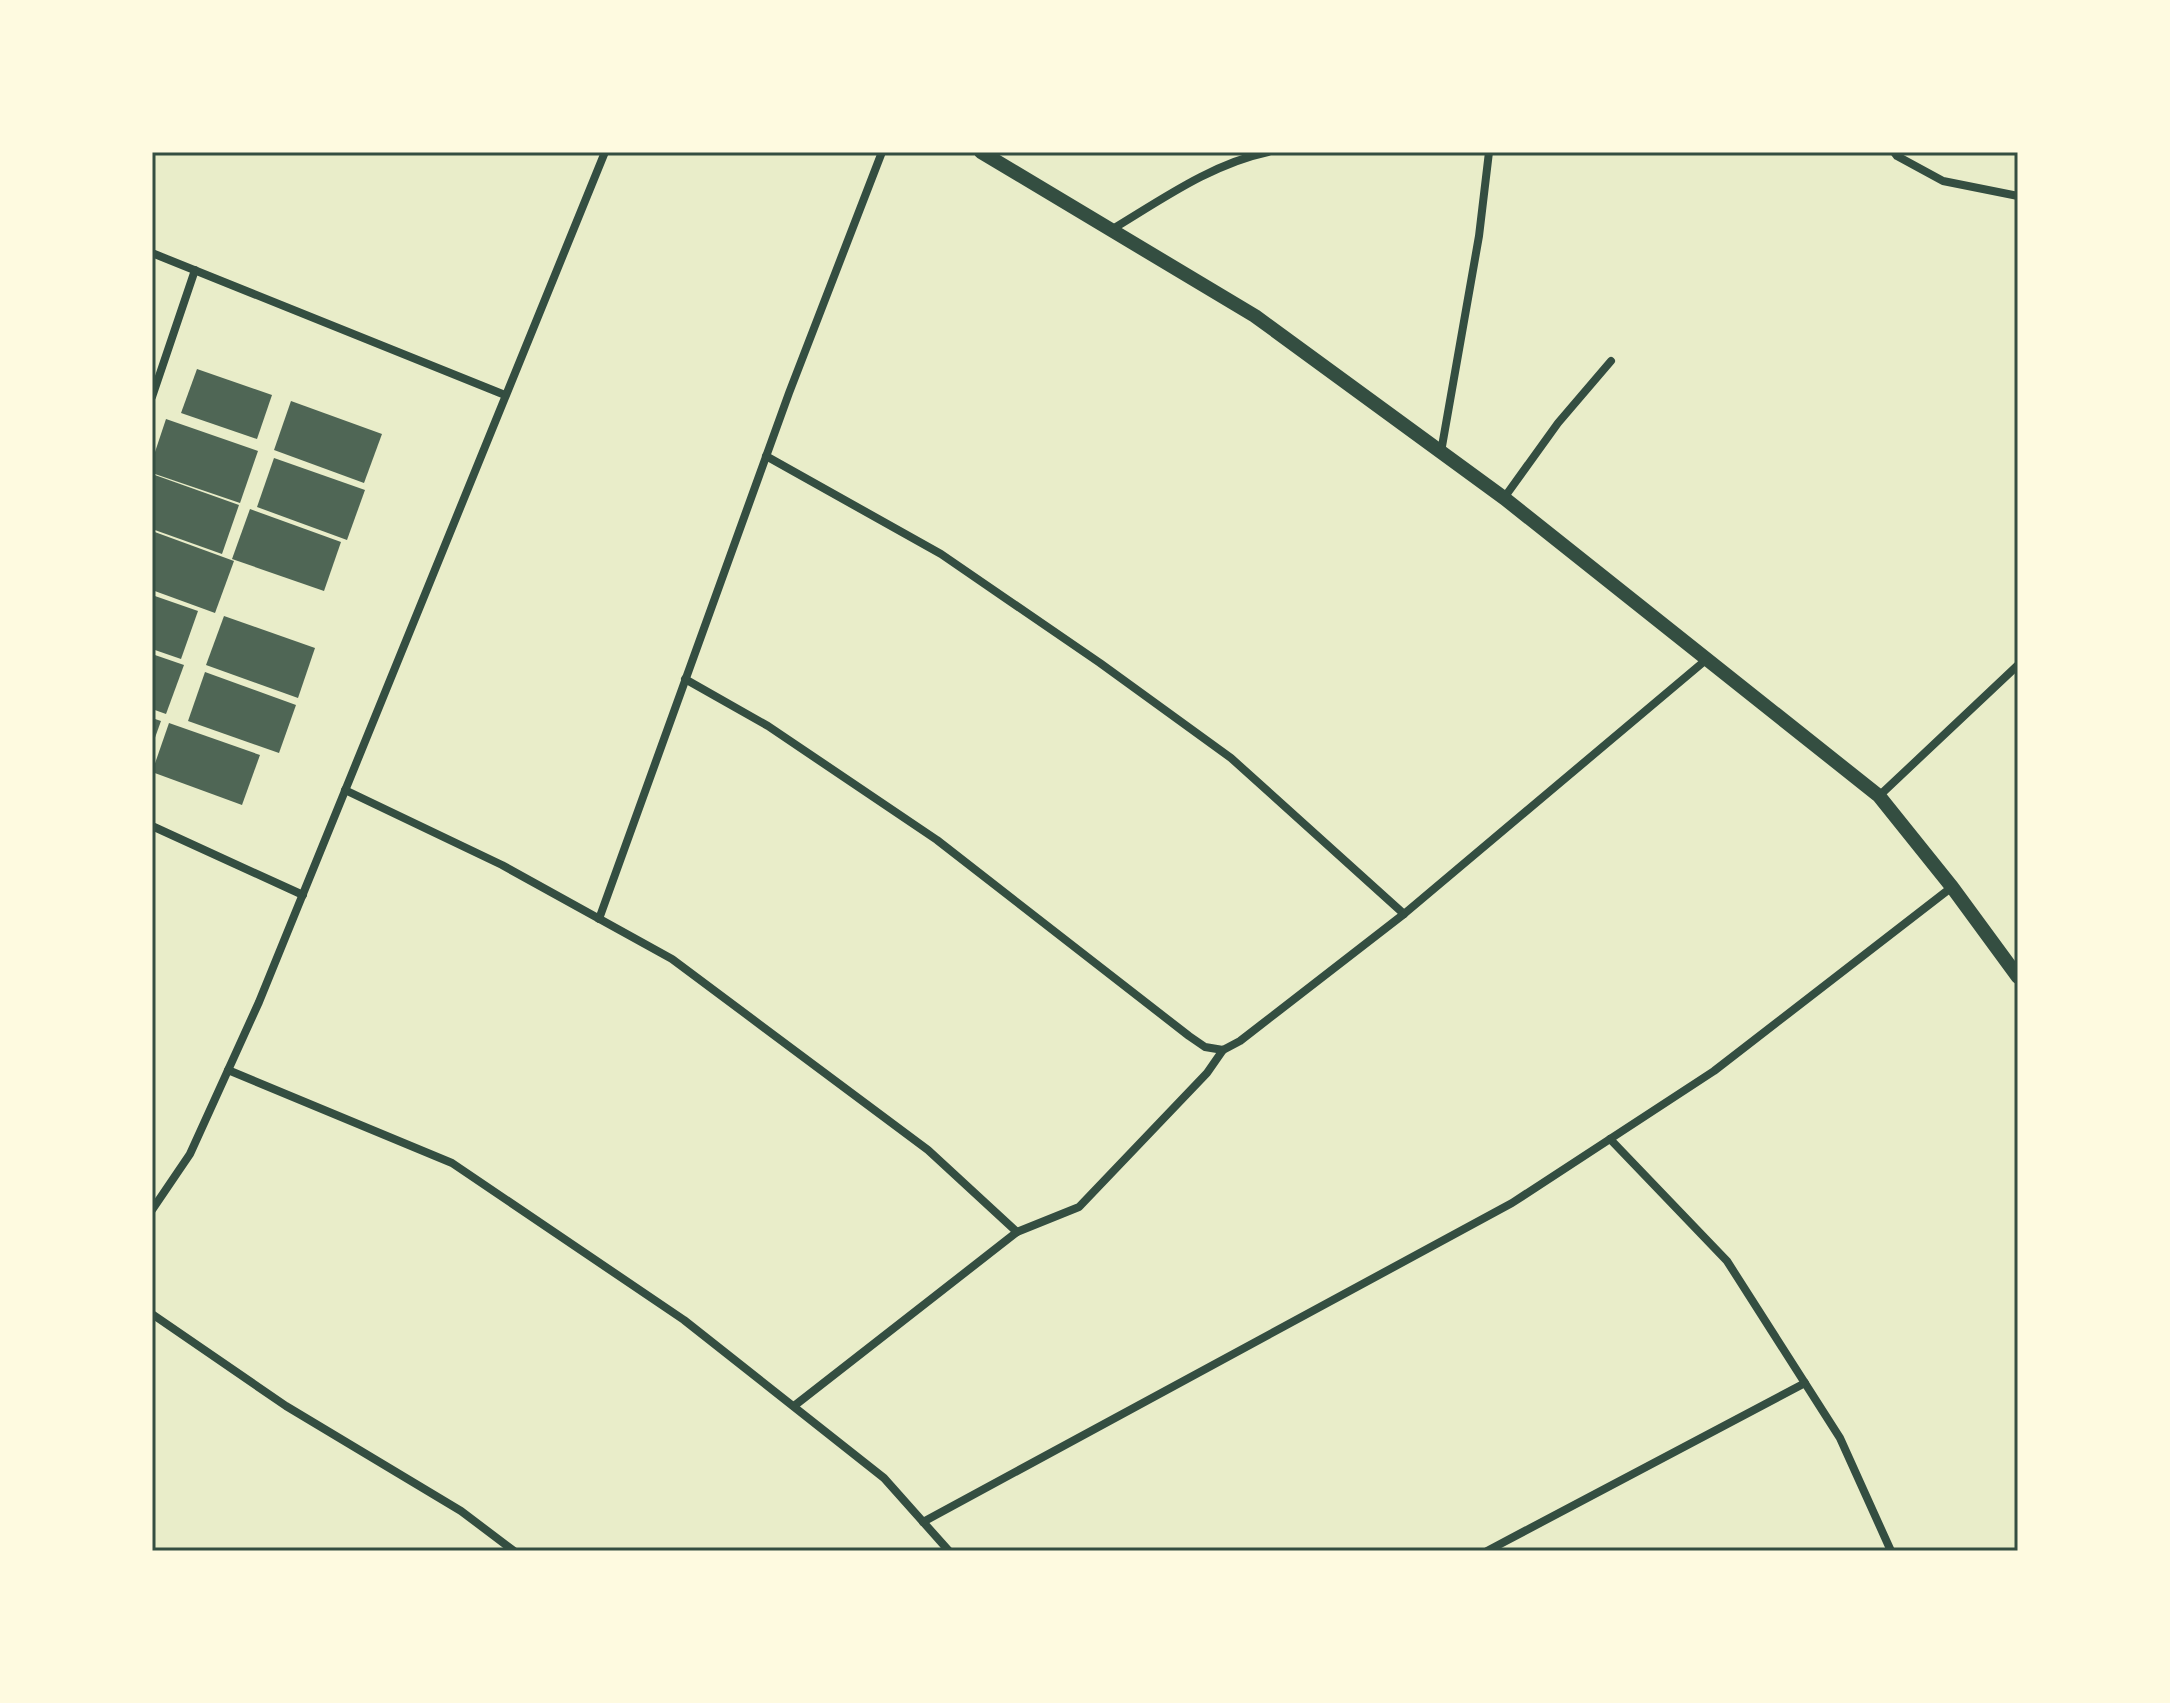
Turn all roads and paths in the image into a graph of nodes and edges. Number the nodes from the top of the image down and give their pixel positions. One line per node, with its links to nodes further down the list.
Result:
1 (605, 152): 12 (street)
2 (882, 152): 15 (street)
3 (981, 152): 8 (street)
4 (1268, 152): 8 (street)
5 (1489, 152): 14 (street)
6 (1894, 152): 7 (street)
7 (2018, 196)
8 (1111, 230): 14 (street)
9 (152, 253): 10 (street)
10 (195, 270): 12 (street); 13 (street)
11 (1611, 361): 16 (street)
12 (505, 395): 20 (street)
13 (152, 397)
14 (1441, 452): 16 (street)
15 (766, 456): 19 (street); 25 (street)
16 (1504, 498): 17 (street)
17 (1707, 659): 21 (street); 25 (street)
18 (2018, 665): 21 (street)
19 (685, 679): 26 (street); 28 (street)
20 (345, 790): 24 (street); 26 (street)
21 (1879, 796): 23 (street)
22 (152, 826): 24 (street)
23 (1952, 887): 27 (street); 30 (street)
24 (303, 895): 29 (street)
25 (1404, 914): 28 (street)
26 (599, 919): 32 (street)
27 (2018, 977)
28 (1223, 1050): 32 (street)
29 (228, 1070): 31 (street); 35 (street)
30 (1610, 1139): 34 (street); 36 (street)
31 (152, 1210)
32 (1017, 1232): 35 (street)
33 (152, 1314): 37 (street)
34 (1805, 1383): 39 (street); 40 (street)
35 (794, 1406): 36 (street)
36 (923, 1522): 38 (street)
37 (514, 1551)
38 (949, 1551)
39 (1487, 1551)
40 (1891, 1551)

